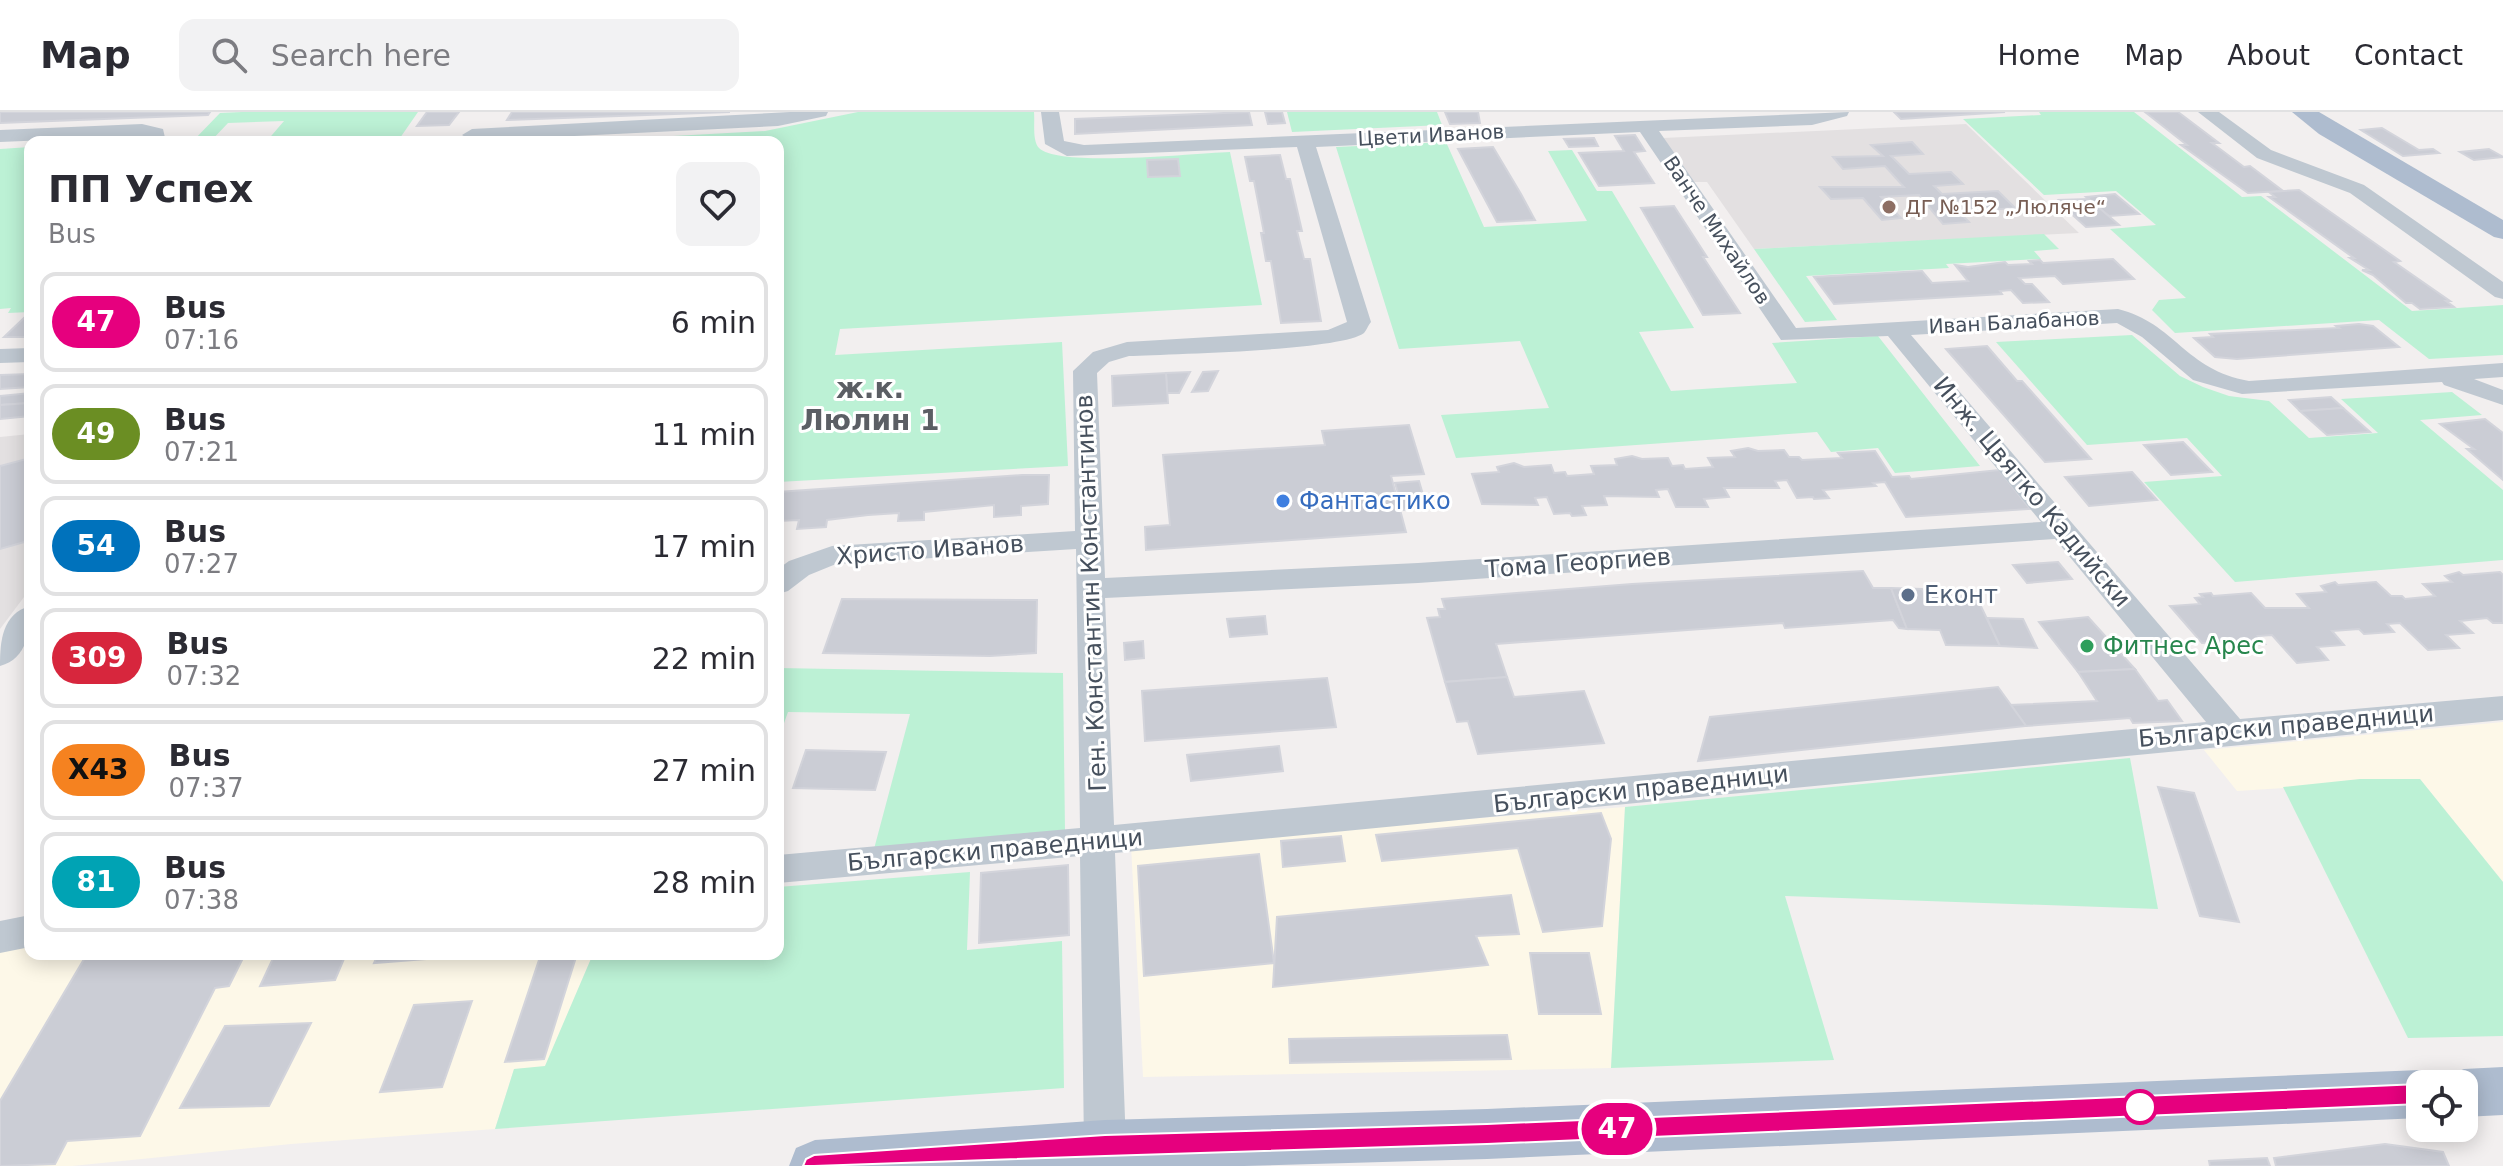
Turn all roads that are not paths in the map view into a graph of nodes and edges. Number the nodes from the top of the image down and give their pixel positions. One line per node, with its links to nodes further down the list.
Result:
1 (487, 112): 14 (street)
2 (819, 112): 15 (street)
3 (1050, 112): 16 (street, Цвети Иванов)
4 (1508, 112): 11 (street)
5 (1840, 112): 9 (street, Цвети Иванов)
6 (2207, 112): 18 (street)
7 (2294, 112): 10 (main road)
8 (2304, 112): 10 (main road)
9 (1645, 125): 11 (street, Цвети Иванов); 20 (street, Ванче Михайлов)
10 (2327, 129): 17 (main road)
11 (1517, 130): 16 (street, Цвети Иванов)
12 (0, 136): 13 (street)
13 (156, 136)
14 (472, 136)
15 (519, 136)
16 (1305, 141): 27 (street, Ген. Константин Константинов)
17 (2503, 231)
18 (2503, 292)
19 (1894, 329): 20 (street, Иван Балабанов); 24 (street, Иван Балабанов); 26 (street, Инж. Цвятко Кадийски)
20 (1789, 335)
21 (24, 355): 22 (street)
22 (0, 356)
23 (2503, 370): 24 (street, Иван Балабанов)
24 (2440, 376): 25 (street)
25 (2503, 398)
26 (2064, 529): 29 (street, Тома Георгиев); 33 (street, Инж. Цвятко Кадийски)
27 (1089, 539): 28 (street, Христо Иванов); 29 (street, Ген. Константин Константинов)
28 (784, 579)
29 (1091, 589): 34 (street, Ген. Константин Константинов)
30 (24, 624): 31 (street)
31 (0, 655)
32 (2503, 708): 33 (street, Български праведници)
33 (2231, 730): 34 (street, Български праведници)
34 (1098, 842): 35 (street, Български праведници); 41 (street, Ген. Константин Константинов)
35 (784, 868)
36 (24, 932): 37 (street)
37 (0, 937)
38 (2503, 1091): 39 (main road)
39 (2478, 1092)
40 (2406, 1095): 42 (main road)
41 (1105, 1145): 42 (main road); 43 (main road)
42 (1493, 1150)
43 (815, 1166)

